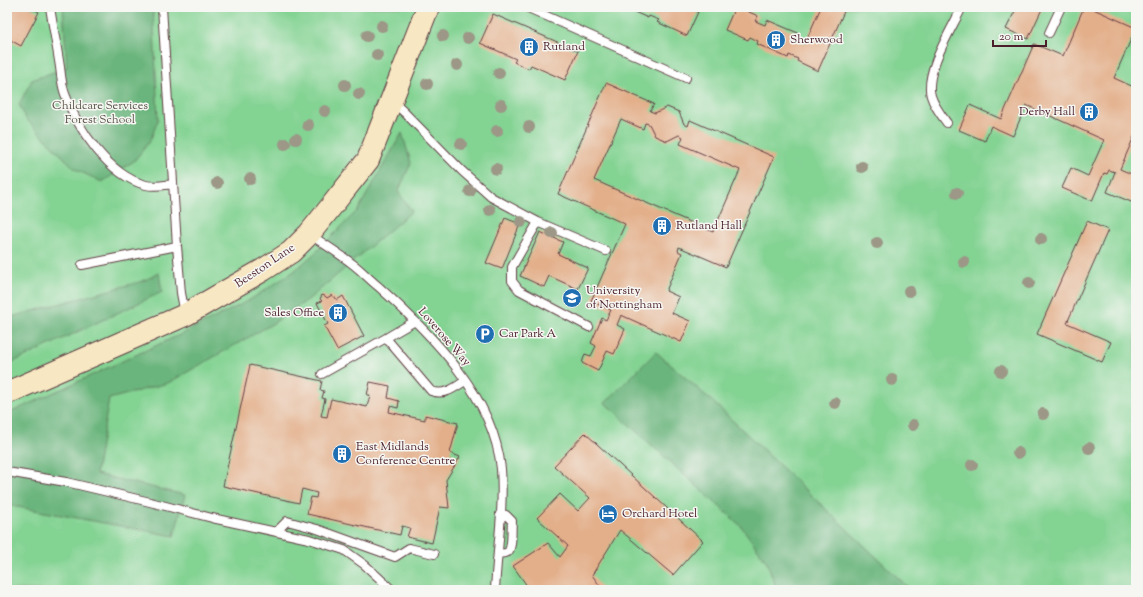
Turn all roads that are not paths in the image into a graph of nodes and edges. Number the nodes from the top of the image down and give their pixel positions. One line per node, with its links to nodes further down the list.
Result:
1 (50, 7): 11 (lane)
2 (162, 7): 11 (lane)
3 (428, 7): 9 (street, Beeston Lane)
4 (526, 7): 8 (lane)
5 (962, 7): 10 (lane)
6 (1061, 7): 7 (lane)
7 (1049, 33)
8 (686, 78)
9 (392, 101): 12 (lane); 13 (street, Beeston Lane)
10 (947, 123)
11 (173, 184): 14 (lane)
12 (538, 222): 15 (lane); 19 (lane)
13 (308, 234): 17 (street, Beeston Lane); 18 (lane, Loverose Way)
14 (177, 246): 16 (lane); 17 (lane)
15 (606, 250)
16 (82, 265)
17 (185, 314): 23 (street, Beeston Lane)
18 (415, 321): 20 (lane); 22 (lane, Loverose Way)
19 (589, 327)
20 (386, 338): 21 (lane); 22 (lane)
21 (322, 374)
22 (465, 381): 25 (lane, Loverose Way)
23 (7, 393)
24 (7, 472): 26 (lane)
25 (500, 514): 28 (lane, Loverose Way); 28 (lane)
26 (276, 532): 27 (lane); 29 (lane)
27 (434, 554)
28 (498, 554): 30 (lane, Loverose Way)
29 (392, 590)
30 (496, 590)

